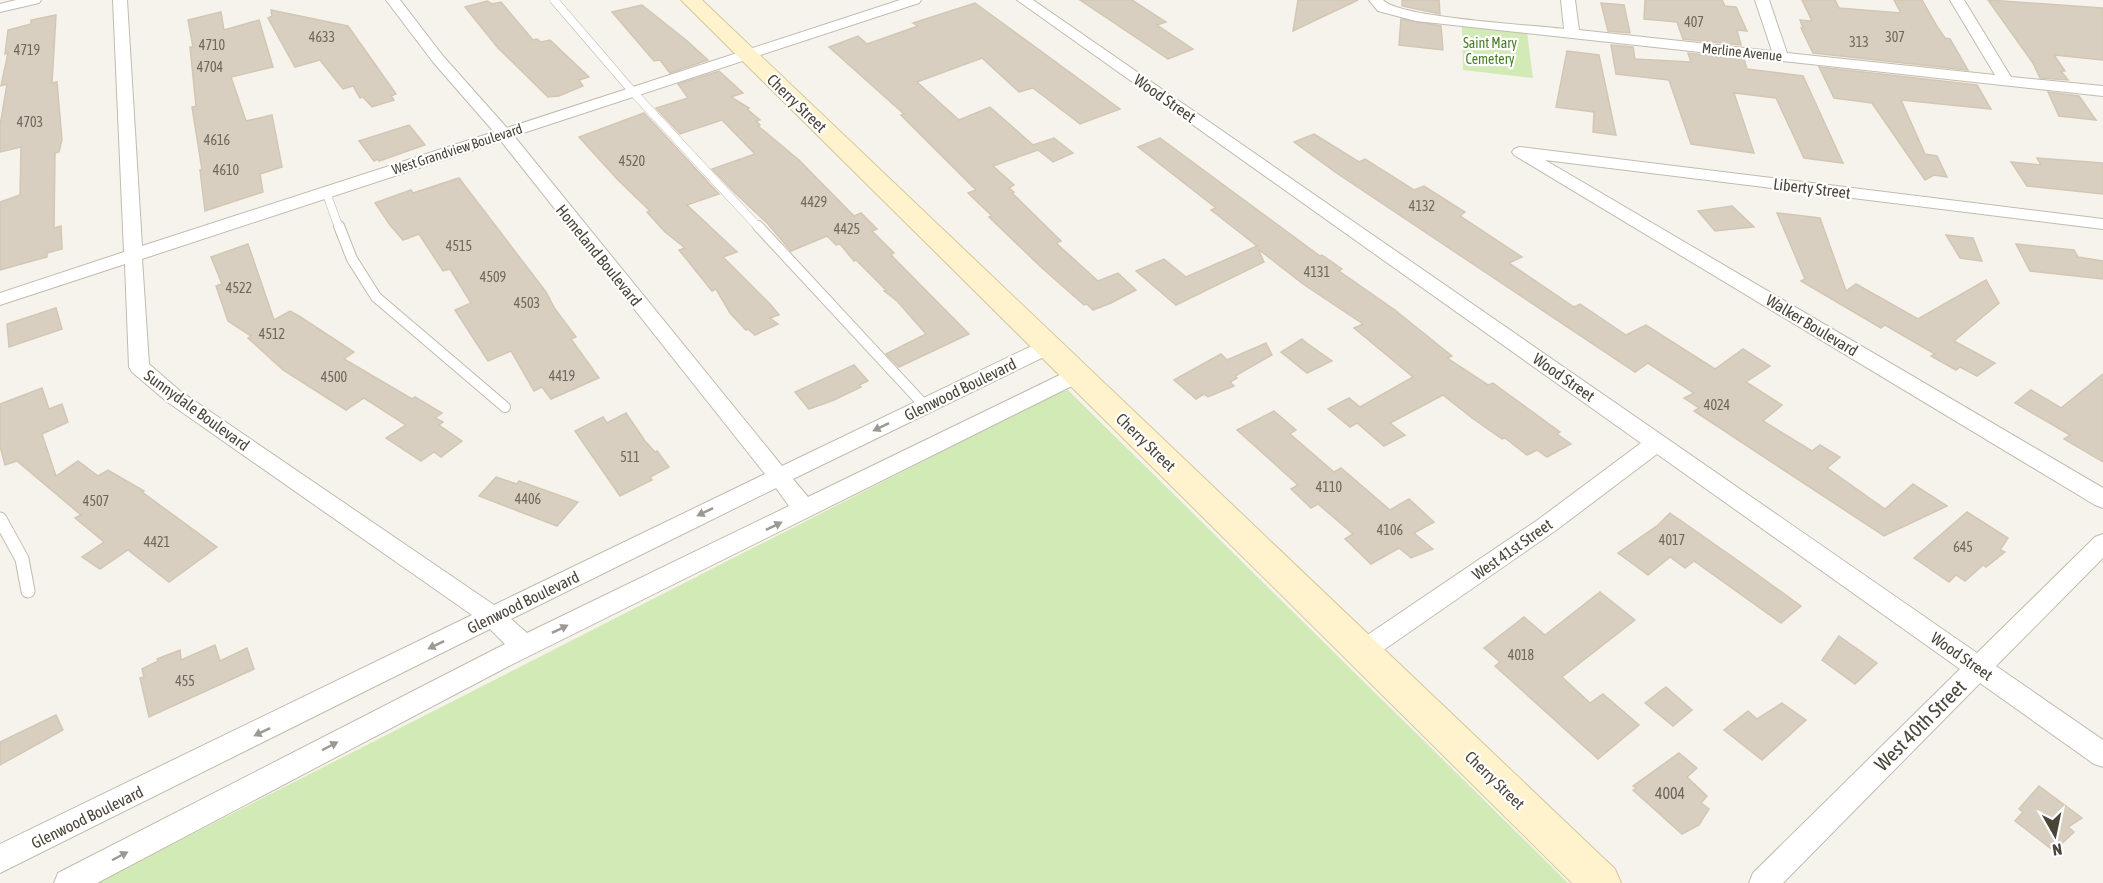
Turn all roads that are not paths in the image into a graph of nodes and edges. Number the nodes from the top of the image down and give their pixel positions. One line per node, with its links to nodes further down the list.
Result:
1 (34, 0): 12 (street)
2 (120, 0): 23 (street, Sunnydale Boulevard)
3 (393, 0): 19 (street, Homeland Boulevard)
4 (554, 0): 18 (lane)
5 (691, 0): 14 (street, Cherry Street)
6 (914, 0): 14 (street, West Grandview Boulevard)
7 (1024, 0): 29 (street, Wood Street)
8 (1568, 0): 13 (street)
9 (1762, 0): 15 (street)
10 (1957, 0): 16 (street)
11 (1379, 4): 13 (street, Merline Avenue)
12 (1, 11)
13 (1572, 34): 15 (street, Merline Avenue)
14 (748, 56): 18 (street, West Grandview Boulevard); 25 (street, Cherry Street)
15 (1781, 56): 16 (street, Merline Avenue)
16 (2006, 80): 17 (street, Merline Avenue)
17 (2103, 91)
18 (633, 92): 19 (street, West Grandview Boulevard); 27 (lane)
19 (504, 134): 21 (street, West Grandview Boulevard); 30 (street, Homeland Boulevard)
20 (1520, 152): 22 (street, Liberty Street); 31 (street, Walker Boulevard)
21 (326, 192): 23 (street, West Grandview Boulevard); 28 (lane)
22 (2103, 224)
23 (131, 255): 24 (street, West Grandview Boulevard); 36 (street, Sunnydale Boulevard)
24 (0, 299)
25 (1047, 347): 26 (street, Cherry Street); 27 (street, Glenwood Boulevard)
26 (1077, 375): 32 (street); 38 (street, Cherry Street)
27 (925, 406): 30 (street, Glenwood Boulevard, one-way to 30)
28 (505, 407)
29 (1657, 443): 38 (street, West 41st Street); 39 (street, Wood Street)
30 (778, 477): 32 (street, Homeland Boulevard); 36 (street, Glenwood Boulevard, one-way to 36)
31 (2103, 499)
32 (805, 510): 37 (street, one-way to 32)
33 (0, 519): 35 (lane)
34 (2103, 543): 39 (street, West 40th Street)
35 (28, 591)
36 (493, 617): 37 (street, Sunnydale Boulevard); 41 (street, Glenwood Boulevard, one-way to 41)
37 (524, 646): 42 (street, one-way to 37)
38 (1363, 651): 43 (street, Cherry Street)
39 (1978, 668): 40 (street, Wood Street); 44 (street, West 40th Street)
40 (2103, 755)
41 (0, 860)
42 (69, 883)
43 (1601, 883)
44 (1763, 883)

